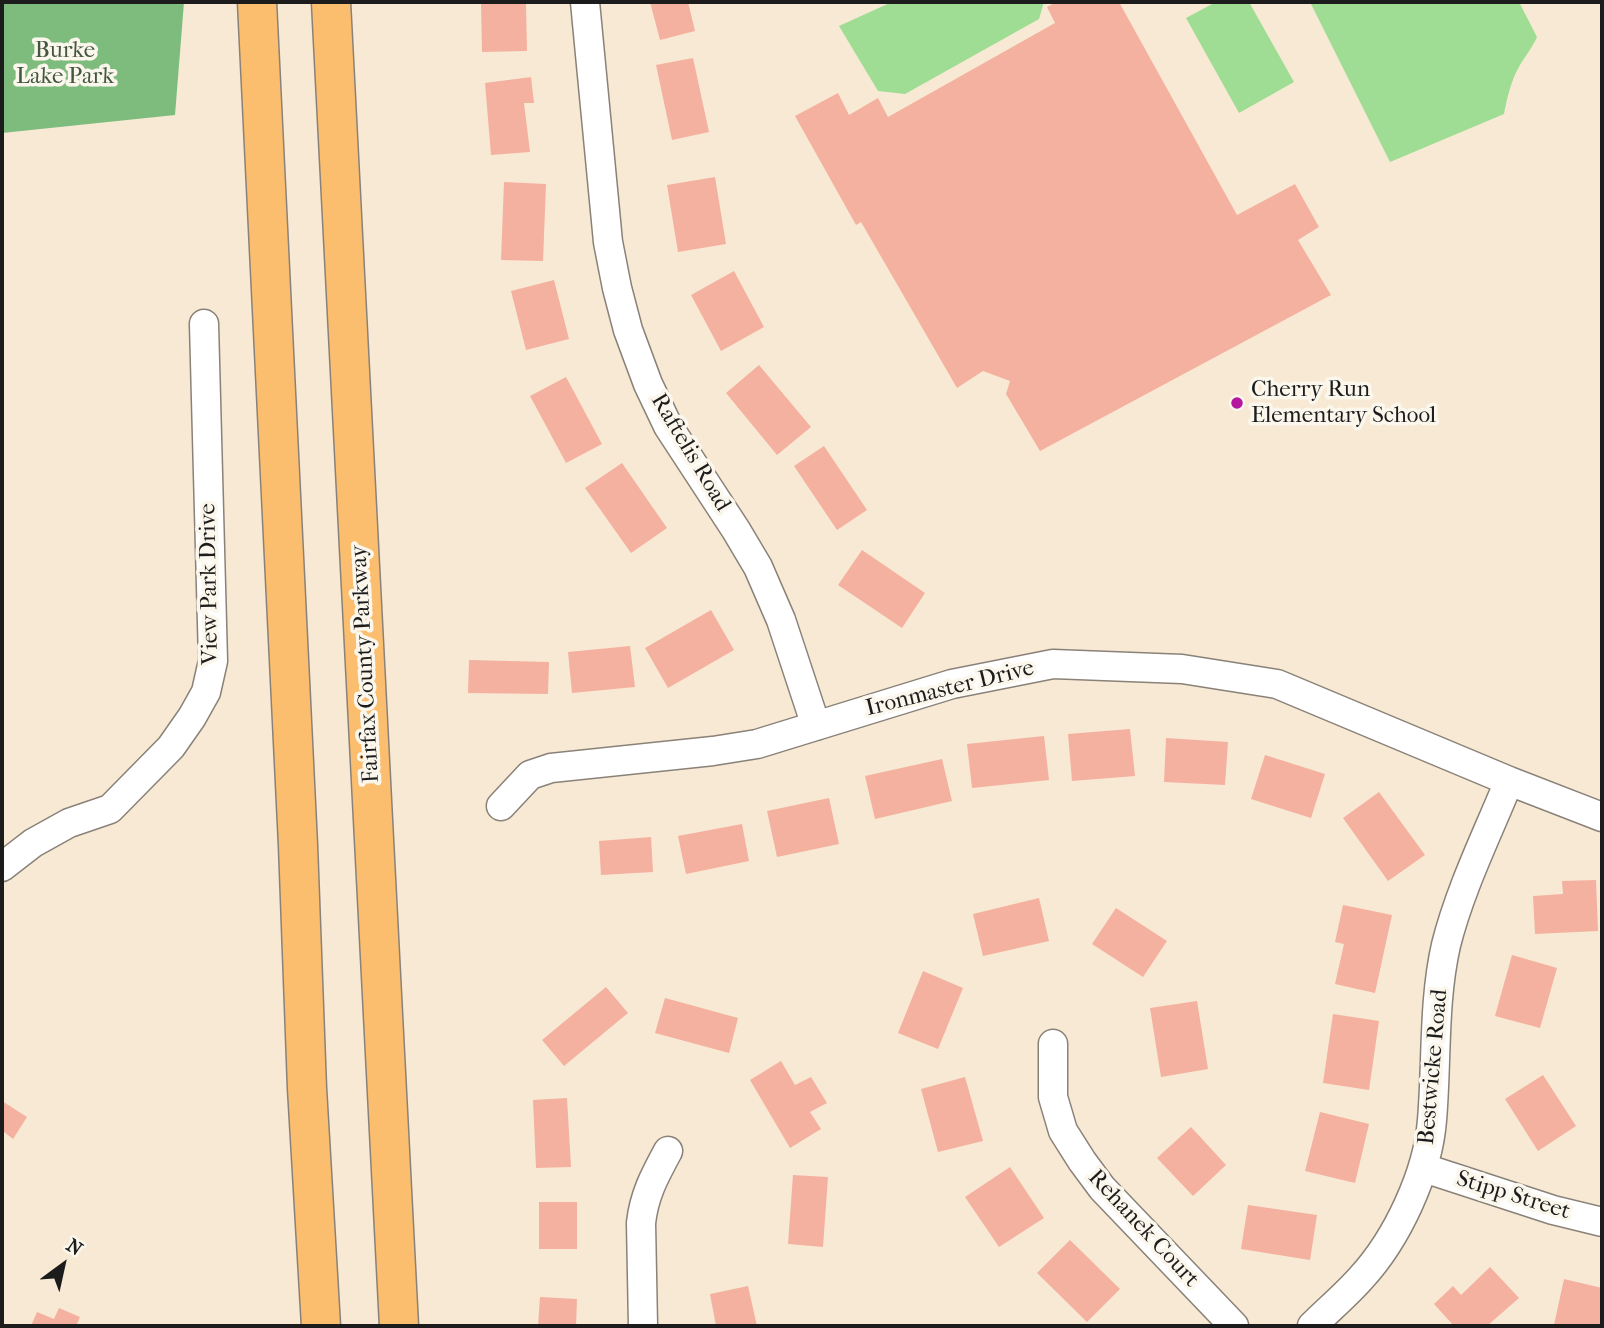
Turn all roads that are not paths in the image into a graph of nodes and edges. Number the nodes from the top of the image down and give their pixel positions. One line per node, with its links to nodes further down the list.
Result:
1 (257, 2): 14 (highway)
2 (331, 2): 15 (highway, Fairfax County Parkway)
3 (585, 2): 5 (street, Raftelis Road)
4 (204, 324): 9 (street, View Park Drive)
5 (816, 726): 6 (street, Ironmaster Drive); 7 (street, Ironmaster Drive)
6 (1509, 781): 8 (street, Ironmaster Drive); 12 (street, Bestwicke Road)
7 (501, 806)
8 (1602, 817)
9 (2, 867)
10 (1053, 1044): 17 (street, Rehanek Court)
11 (668, 1151): 16 (street)
12 (1424, 1168): 13 (street, Stipp Street); 18 (street, Bestwicke Road)
13 (1602, 1222)
14 (321, 1326)
15 (399, 1326)
16 (643, 1326)
17 (1234, 1326)
18 (1312, 1326)

